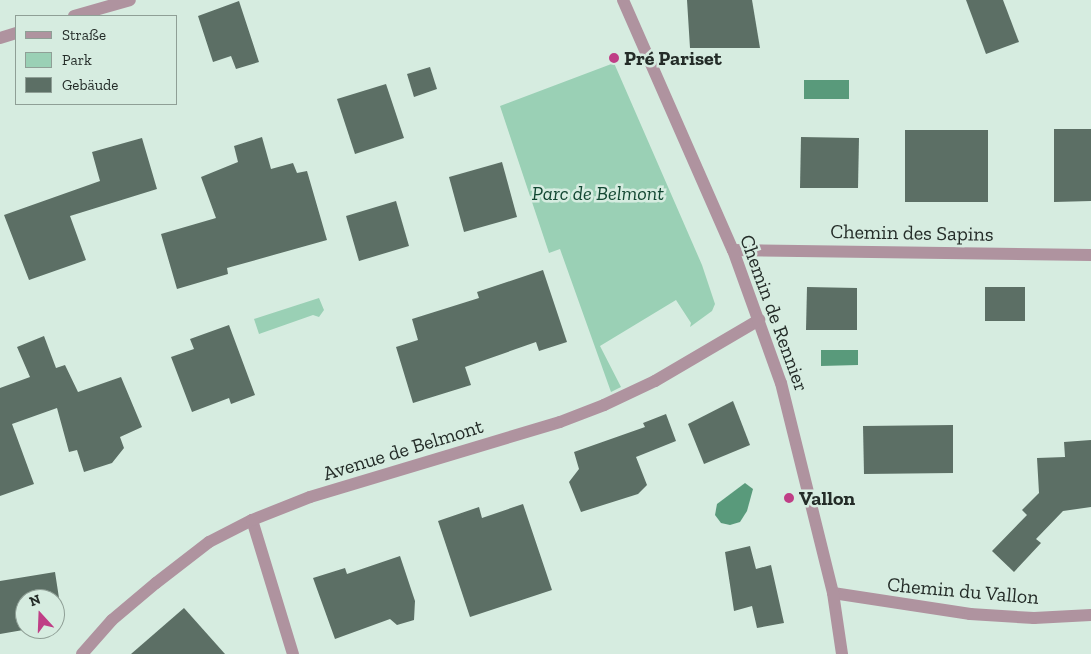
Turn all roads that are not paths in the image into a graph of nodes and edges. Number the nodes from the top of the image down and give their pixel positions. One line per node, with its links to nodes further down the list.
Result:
1 (130, 0): 3 (street)
2 (623, 0): 6 (street, Chemin de Rennier)
3 (78, 15)
4 (15, 33): 5 (street)
5 (0, 38)
6 (733, 250): 7 (street, Chemin des Sapins); 8 (street, Chemin de Rennier)
7 (1091, 255)
8 (759, 320): 9 (street, Avenue de Belmont); 10 (street, Chemin de Rennier)
9 (252, 520): 12 (street, Avenue de Belmont); 13 (street)
10 (833, 593): 11 (street, Chemin du Vallon); 14 (street, Chemin de Rennier)
11 (1091, 615)
12 (82, 654)
13 (293, 654)
14 (842, 654)

